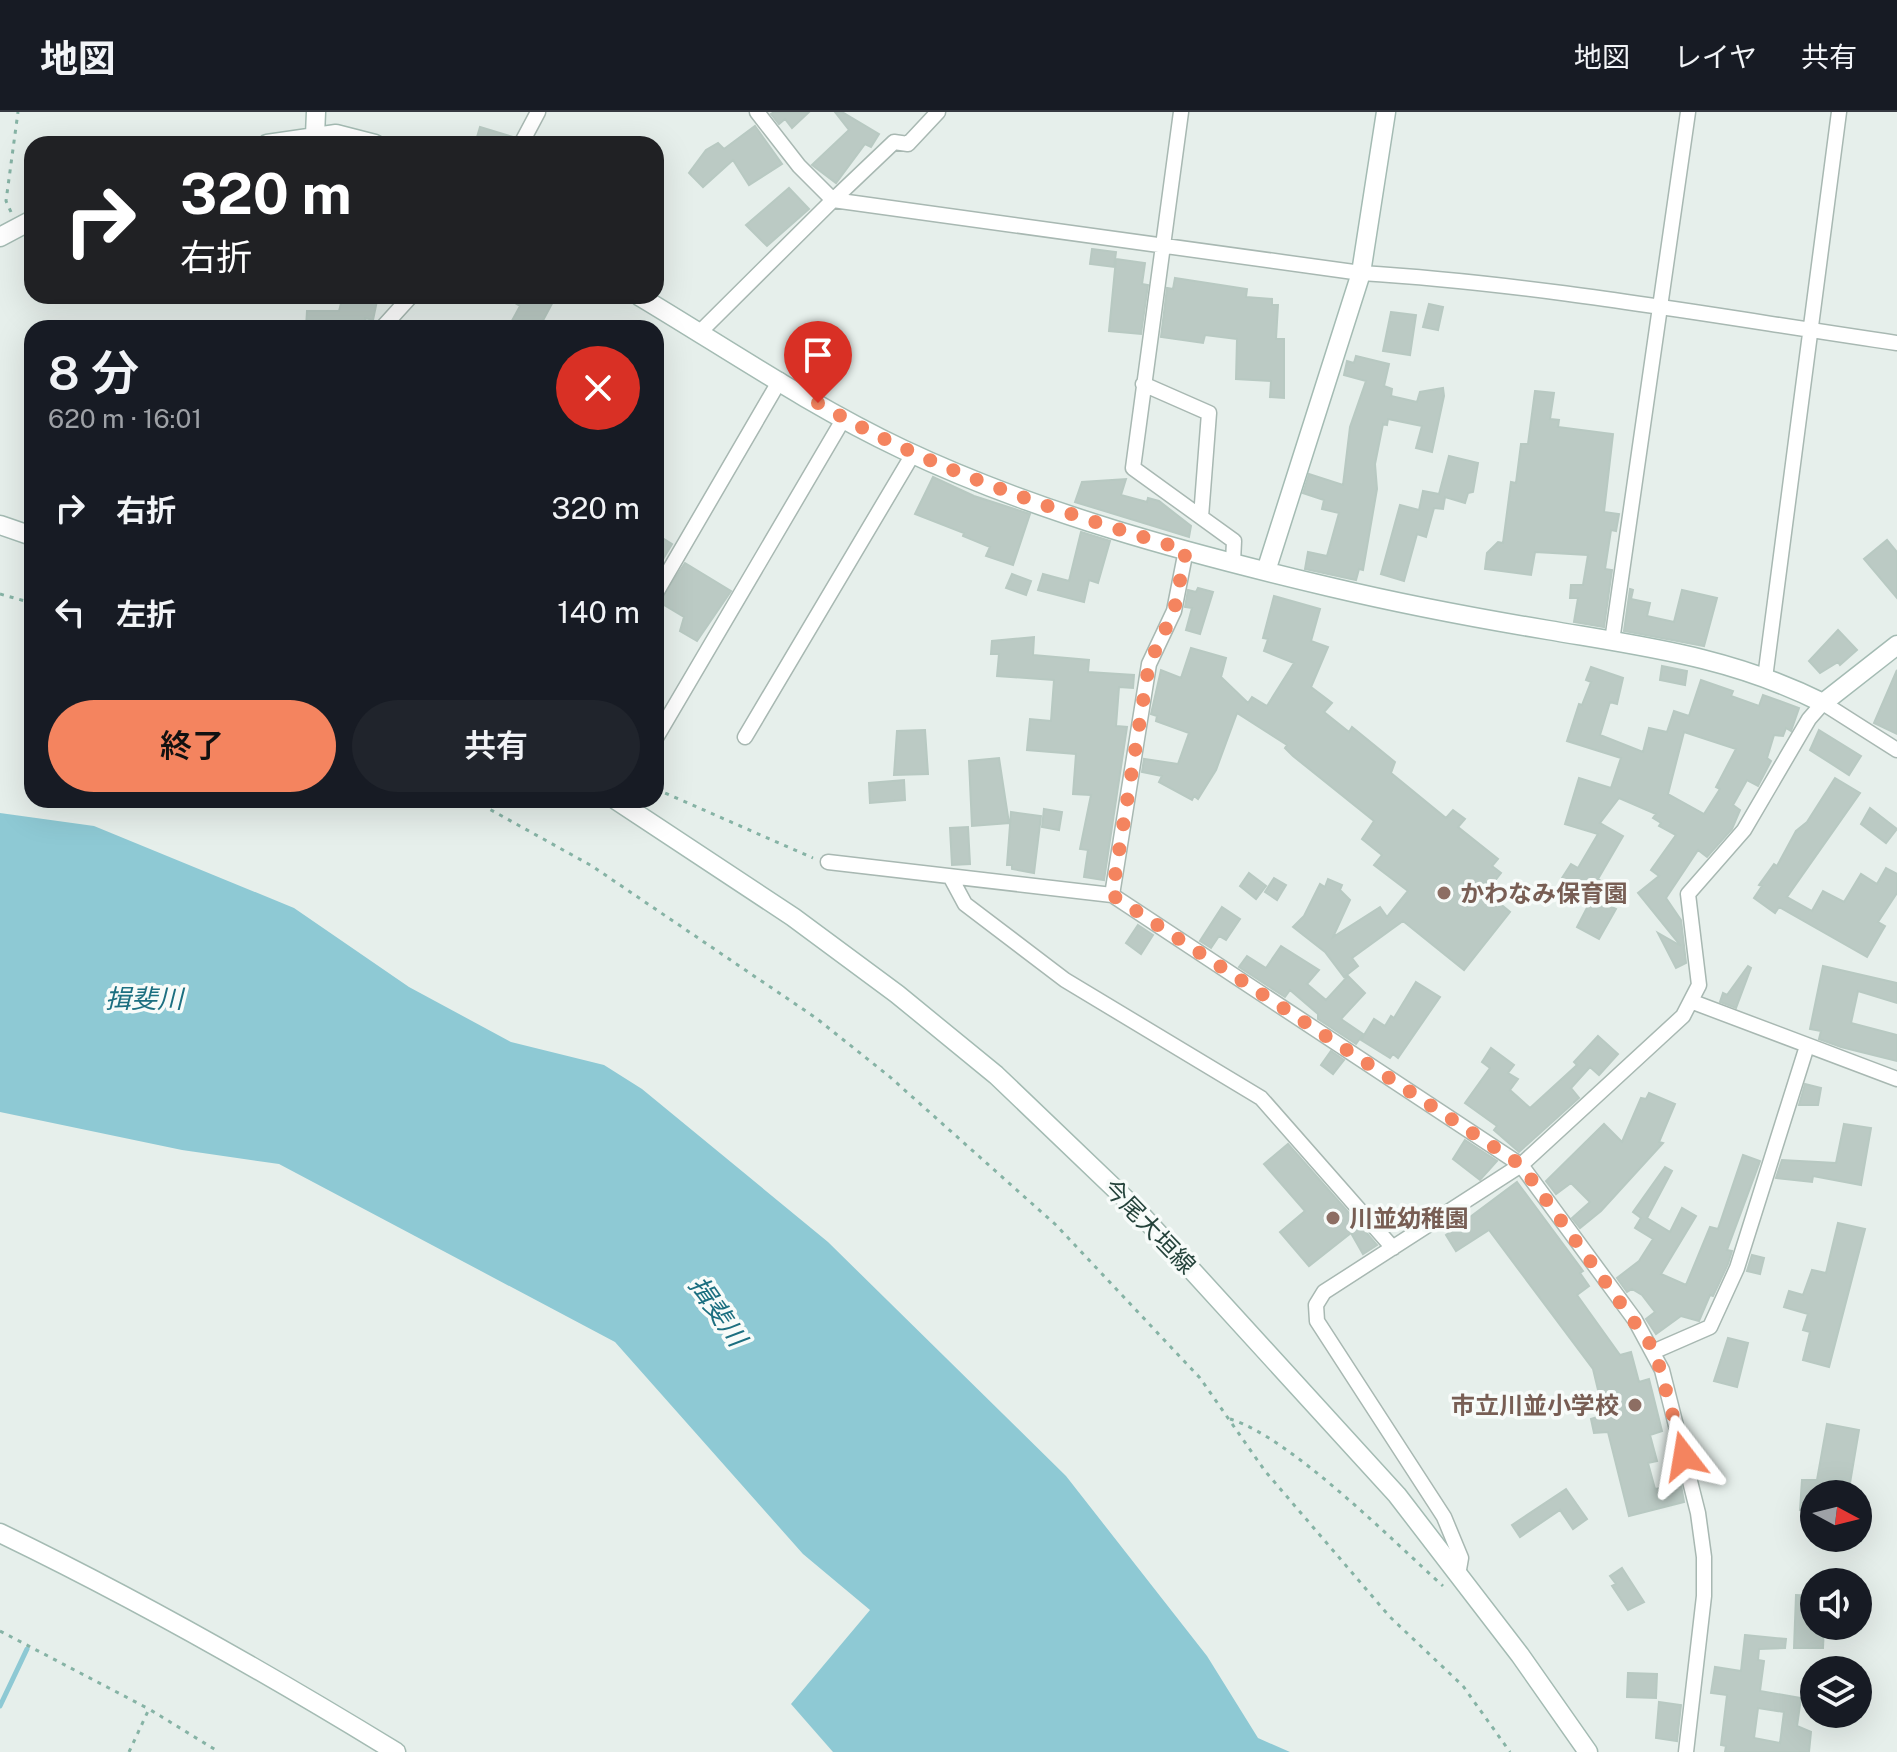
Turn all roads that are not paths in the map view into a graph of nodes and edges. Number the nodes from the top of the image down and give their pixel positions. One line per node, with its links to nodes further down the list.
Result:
1 (316, 112): 9 (street)
2 (538, 112): 12 (street)
3 (757, 112): 13 (street)
4 (938, 112): 13 (street)
5 (1181, 112): 16 (street)
6 (1386, 112): 17 (street)
7 (1688, 112): 20 (street)
8 (1839, 112): 22 (street)
9 (315, 135): 10 (street); 11 (street)
10 (310, 136)
11 (356, 136)
12 (525, 136)
13 (833, 200): 16 (street); 23 (street)
14 (24, 224): 15 (street)
15 (0, 237)
16 (1162, 246): 17 (street); 26 (street)
17 (1361, 273): 20 (street); 34 (street)
18 (404, 304): 21 (street)
19 (653, 304): 23 (street)
20 (1661, 307): 22 (street); 36 (street)
21 (389, 320)
22 (1810, 331): 24 (street); 38 (street)
23 (700, 332): 25 (street)
24 (1897, 343)
25 (780, 380): 27 (street); 35 (street)
26 (1143, 384): 29 (street); 29 (street)
27 (844, 418): 28 (street); 40 (street)
28 (913, 454): 32 (street); 41 (street)
29 (1201, 517): 33 (street)
30 (0, 525): 31 (street)
31 (24, 533)
32 (1186, 550): 33 (street); 46 (street)
33 (1233, 562): 34 (street)
34 (1266, 571): 36 (street)
35 (664, 579)
36 (1612, 641): 38 (street)
37 (1897, 645): 39 (street)
38 (1765, 678): 39 (street)
39 (1823, 703): 42 (street); 47 (street)
40 (664, 724)
41 (745, 737)
42 (1897, 750)
43 (628, 808): 54 (street, 今尾大垣線)
44 (828, 862): 45 (street)
45 (951, 878): 46 (street); 51 (street)
46 (1112, 895): 50 (street)
47 (1693, 1002): 48 (street); 50 (street)
48 (1807, 1046): 49 (street); 52 (street)
49 (1897, 1079)
50 (1521, 1165): 51 (street); 52 (street)
51 (1393, 1248): 54 (street)
52 (1655, 1351): 57 (street)
53 (0, 1533): 55 (street)
54 (1458, 1575): 56 (street, 今尾大垣線)
55 (396, 1752)
56 (1588, 1752)
57 (1686, 1752)

